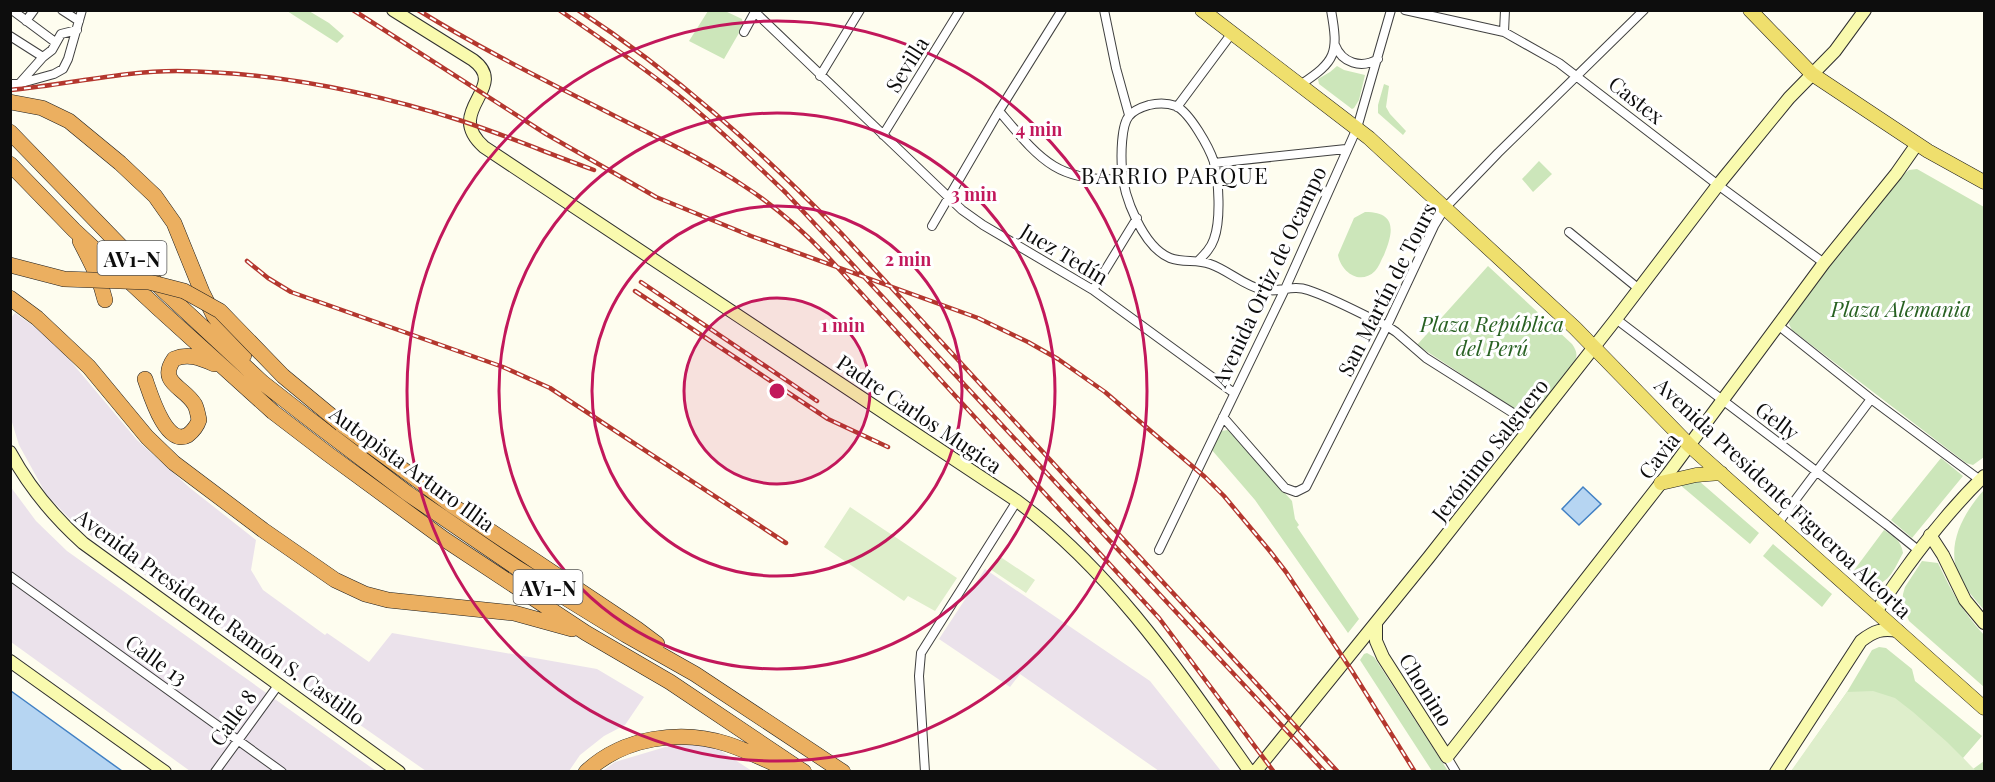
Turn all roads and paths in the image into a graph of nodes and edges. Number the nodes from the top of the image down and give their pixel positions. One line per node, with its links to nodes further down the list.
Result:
1 (12, 10): 19 (street)
2 (34, 10): 19 (street)
3 (63, 10): 20 (street)
4 (82, 10): 20 (street)
5 (393, 10): 81 (street, Padre Carlos Mugica)
6 (860, 10): 32 (street)
7 (960, 10): 41 (street, Sevilla)
8 (1062, 10): 37 (street)
9 (1104, 10): 38 (street)
10 (1202, 10): 24 (main road, Avenida Presidente Figueroa Alcorta)
11 (1332, 10): 27 (street)
12 (1391, 10): 29 (street, Avenida Ortiz de Ocampo)
13 (1405, 10): 23 (street, Castex)
14 (1505, 10): 23 (street)
15 (1644, 10): 31 (street, San Martín de Tours)
16 (1750, 10): 30 (main road)
17 (1866, 10): 30 (street, Jerónimo Salguero)
18 (756, 11): 22 (street); 32 (street, Juez Tedín)
19 (26, 21): 26 (street)
20 (79, 21): 21 (street)
21 (77, 30): 26 (street); 33 (street)
22 (744, 32)
23 (1504, 32): 31 (street, Castex)
24 (1232, 33): 34 (main road, Avenida Presidente Figueroa Alcorta); 36 (street)
25 (10, 36): 28 (street)
26 (55, 42): 28 (street)
27 (1335, 44): 29 (street); 34 (street)
28 (43, 57): 33 (street)
29 (1378, 59): 39 (street, Avenida Ortiz de Ocampo)
30 (1812, 74): 42 (main road); 48 (street, Jerónimo Salguero)
31 (1576, 75): 48 (street, Castex); 50 (street, San Martín de Tours)
32 (820, 76): 41 (street, Juez Tedín)
33 (14, 84)
34 (1300, 85): 39 (main road, Avenida Presidente Figueroa Alcorta)
35 (10, 102): 68 (highway)
36 (1177, 107): 38 (street); 44 (street)
37 (999, 111): 46 (street); 49 (street)
38 (1129, 115): 46 (street)
39 (1356, 128): 43 (street, Avenida Ortiz de Ocampo); 50 (main road, Avenida Presidente Figueroa Alcorta)
40 (10, 132): 68 (highway, Autopista Arturo Illia / AV1-N)
41 (883, 135): 49 (street, Juez Tedín)
42 (1917, 144): 47 (main road); 56 (street, Cavia)
43 (1346, 149): 44 (street); 58 (street, Avenida Ortiz de Ocampo)
44 (1214, 163): 55 (street)
45 (10, 164): 53 (highway, Autopista Arturo Illia / AV1-N)
46 (1123, 179): 51 (street)
47 (1984, 182)
48 (1718, 185): 56 (street, Castex); 59 (street, Jerónimo Salguero)
49 (948, 198): 52 (street); 60 (street, Juez Tedín)
50 (1445, 208): 64 (street, San Martín de Tours); 66 (main road, Avenida Presidente Figueroa Alcorta)
51 (1137, 218): 55 (street); 60 (street)
52 (932, 226)
53 (74, 230): 62 (highway); 67 (highway, Autopista Arturo Illia / AV1-N)
54 (1569, 232): 59 (street)
55 (1198, 261): 58 (street)
56 (1824, 263): 65 (street, Cavia)
57 (10, 265): 94 (highway, bridge)
58 (1285, 289): 64 (street); 70 (street, Avenida Ortiz de Ocampo)
59 (1639, 289): 63 (street, Jerónimo Salguero)
60 (1093, 290): 70 (street, Juez Tedín)
61 (10, 298): 91 (highway)
62 (105, 300)
63 (1616, 319): 66 (street, Jerónimo Salguero); 72 (street, Gelly)
64 (1387, 326): 73 (street, San Martín de Tours); 74 (street)
65 (1779, 326): 71 (street); 72 (street, Cavia)
66 (1593, 346): 74 (street, Jerónimo Salguero); 75 (main road, Avenida Presidente Figueroa Alcorta)
67 (226, 370): 69 (highway); 91 (highway, Autopista Arturo Illia / AV1-N)
68 (258, 378): 94 (highway, Autopista Arturo Illia / AV1-N)
69 (145, 379)
70 (1234, 393): 73 (street, Avenida Ortiz de Ocampo)
71 (1871, 399): 77 (street); 79 (street)
72 (1724, 401): 75 (street, Cavia); 77 (street, Gelly)
73 (1223, 417): 84 (street, Avenida Ortiz de Ocampo)
74 (1532, 425): 89 (street, Jerónimo Salguero)
75 (1690, 446): 78 (main road, Avenida Presidente Figueroa Alcorta); 80 (street, Cavia)
76 (10, 452): 95 (street, Avenida Presidente Ramón S. Castillo)
77 (1816, 472): 82 (street); 85 (street, Gelly)
78 (1721, 473): 80 (main road); 82 (main road, Avenida Presidente Figueroa Alcorta)
79 (1982, 478): 83 (street)
80 (1661, 483): 98 (street, Cavia)
81 (1017, 501): 107 (street); 108 (street, Padre Carlos Mugica)
82 (1778, 522): 87 (main road, Avenida Presidente Figueroa Alcorta)
83 (1930, 535): 85 (street); 88 (street)
84 (1159, 550)
85 (1918, 550): 87 (street)
86 (10, 576): 97 (street, Calle 13)
87 (1876, 612): 90 (main road, Avenida Presidente Figueroa Alcorta)
88 (1984, 623)
89 (1376, 625): 92 (street, Chonino); 109 (street, Jerónimo Salguero)
90 (1898, 631): 96 (main road, Avenida Presidente Figueroa Alcorta); 112 (street)
91 (586, 633): 105 (highway, Autopista Arturo Illia / AV1-N)
92 (1383, 657): 98 (street, Chonino); 110 (street)
93 (10, 661): 99 (street)
94 (695, 674): 106 (highway, Autopista Arturo Illia / AV1-N)
95 (279, 684): 97 (street, Calle 8); 102 (street, Avenida Presidente Ramón S. Castillo)
96 (1984, 708)
97 (238, 740): 100 (street, Calle 8); 101 (street, Calle 13)
98 (1447, 758): 111 (street, Chonino)
99 (165, 771)
100 (215, 771)
101 (282, 771)
102 (399, 771)
103 (586, 771): 104 (highway)
104 (792, 771)
105 (804, 771)
106 (843, 771)
107 (925, 771)
108 (1250, 771)
109 (1255, 771)
110 (1262, 771)
111 (1456, 771)
112 (1776, 771)

